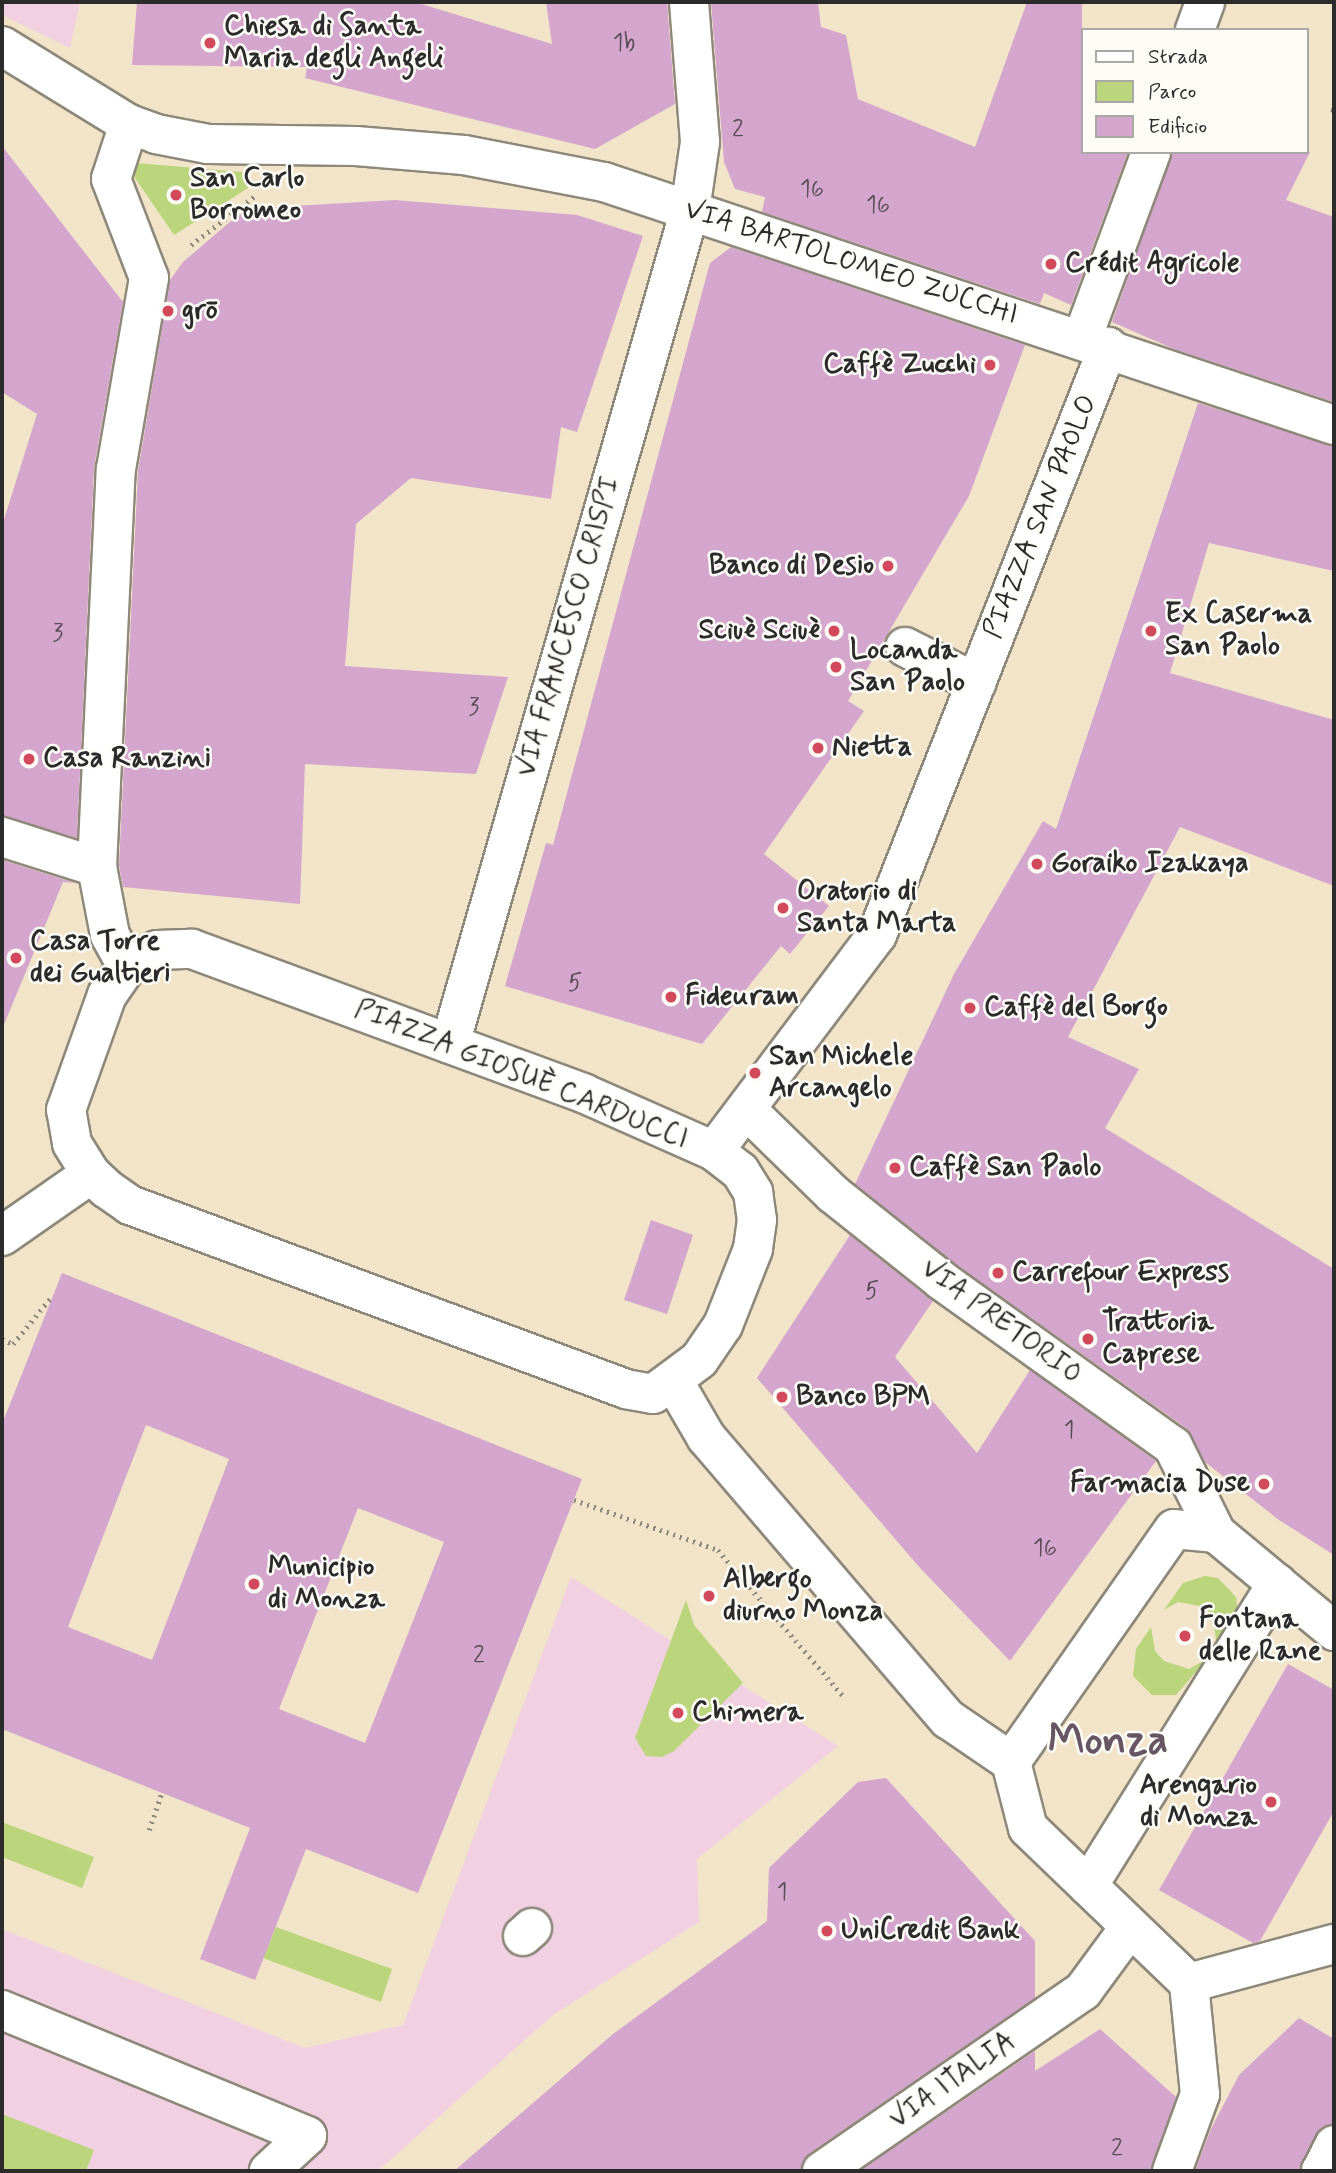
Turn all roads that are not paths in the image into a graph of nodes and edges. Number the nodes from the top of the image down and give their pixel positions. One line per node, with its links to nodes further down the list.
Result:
1 (689, 2): 7 (street, VIA FRANCESCO CRISPI)
2 (1205, 2): 3 (street)
3 (1196, 28)
4 (2, 46): 5 (street)
5 (129, 124): 7 (street, VIA BARTOLOMEO ZUCCHI); 13 (street)
6 (1150, 154): 8 (street, PIAZZA SAN PAOLO)
7 (690, 211): 8 (street, VIA BARTOLOMEO ZUCCHI); 15 (street, VIA FRANCESCO CRISPI)
8 (1095, 343): 9 (street, VIA BARTOLOMEO ZUCCHI); 11 (street, PIAZZA SAN PAOLO)
9 (1334, 425)
10 (905, 647): 11 (street)
11 (976, 683): 16 (street, PIAZZA SAN PAOLO)
12 (2, 837): 13 (street)
13 (97, 867): 14 (street)
14 (127, 966): 15 (street, PIAZZA GIOSUÈ CARDUCCI); 17 (street, PIAZZA GIOSUÈ CARDUCCI)
15 (450, 1044): 16 (street, PIAZZA GIOSUÈ CARDUCCI)
16 (733, 1129): 19 (street, PIAZZA GIOSUÈ CARDUCCI); 20 (street, VIA PRETORIO)
17 (91, 1174): 18 (street); 19 (street, PIAZZA GIOSUÈ CARDUCCI)
18 (2, 1236)
19 (674, 1382): 23 (street)
20 (1216, 1532): 21 (street); 23 (street)
21 (1277, 1583): 22 (street); 24 (street)
22 (1334, 1631)
23 (1011, 1762): 24 (street)
24 (1088, 1886): 25 (street)
25 (1130, 1927): 27 (street); 31 (street, VIA ITALIA)
26 (1334, 1944): 27 (street)
27 (1189, 1983): 32 (street)
28 (2, 2010): 30 (street)
29 (1334, 2146): 33 (street)
30 (270, 2171)
31 (822, 2171)
32 (1172, 2171)
33 (1321, 2171)

